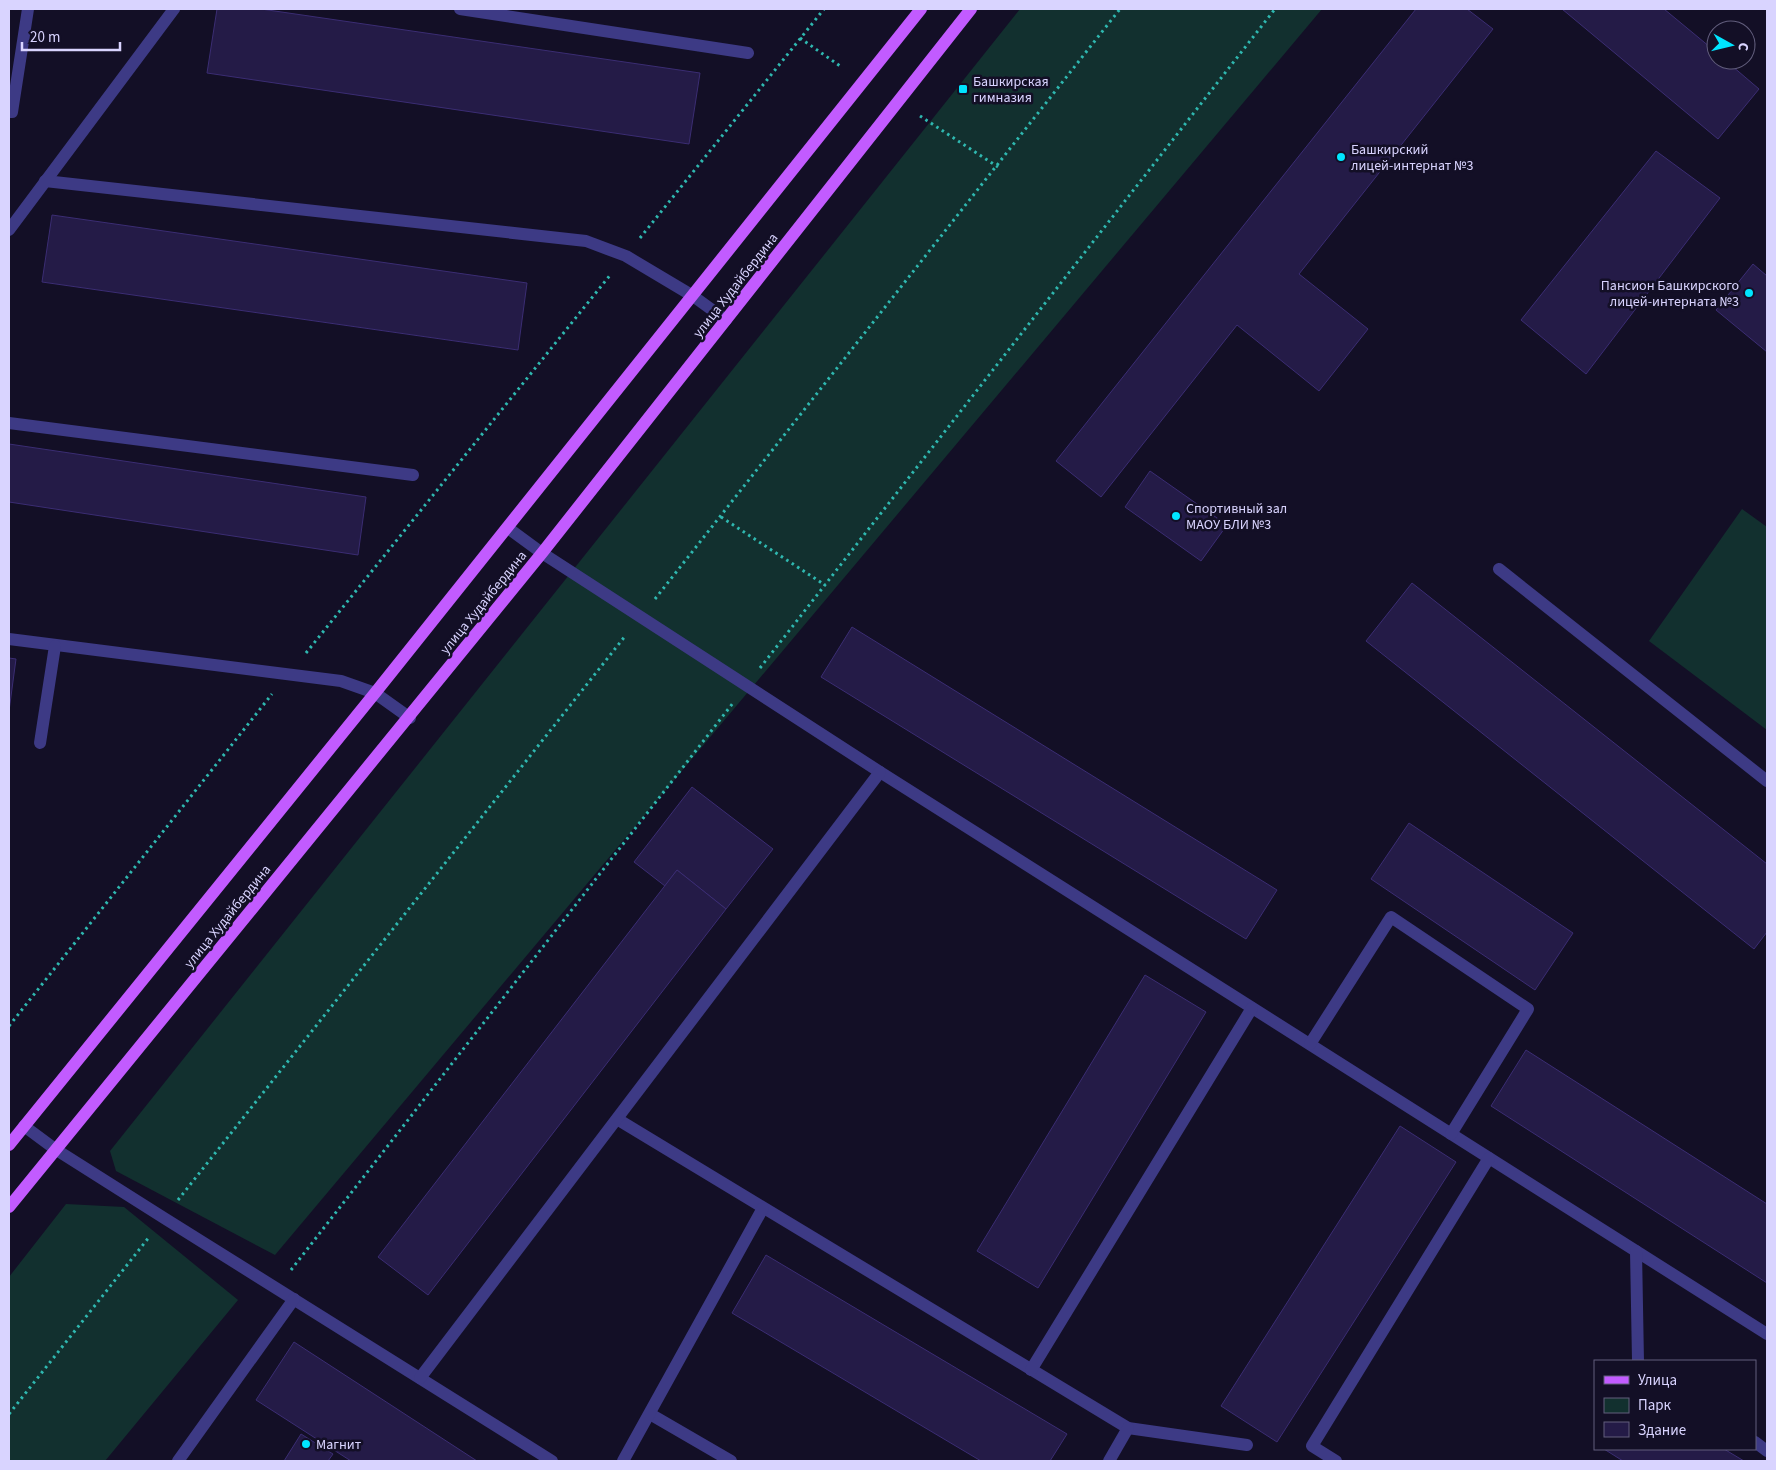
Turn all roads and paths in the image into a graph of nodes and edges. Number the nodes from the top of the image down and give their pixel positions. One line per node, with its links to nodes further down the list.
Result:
1 (28, 9): 12 (lane)
2 (174, 9): 15 (lane)
3 (460, 9): 10 (lane)
4 (824, 9): 9 (path)
5 (921, 9): 18 (main road, улица Худайбердина)
6 (971, 9): 19 (main road, улица Худайбердина)
7 (1120, 9): 14 (path)
8 (1275, 9): 26 (path)
9 (800, 38): 11 (path); 17 (path)
10 (748, 53)
11 (840, 66)
12 (9, 112)
13 (920, 116): 14 (path)
14 (998, 167): 22 (path)
15 (45, 181): 16 (lane); 17 (lane)
16 (9, 230)
17 (626, 256): 18 (lane); 30 (path)
18 (693, 296): 19 (lane); 23 (main road, улица Худайбердина)
19 (726, 320): 24 (main road, улица Худайбердина)
20 (9, 423): 21 (lane)
21 (413, 474)
22 (721, 516): 26 (path); 27 (path)
23 (508, 528): 24 (lane); 32 (main road, улица Худайбердина)
24 (542, 553): 27 (lane); 33 (main road, улица Худайбердина)
25 (1499, 569): 36 (lane)
26 (825, 585): 31 (path)
27 (640, 617): 31 (lane); 48 (path)
28 (9, 639): 29 (lane)
29 (55, 646): 30 (lane); 34 (lane)
30 (289, 673): 32 (lane); 38 (path)
31 (747, 686): 35 (lane); 50 (path)
32 (376, 694): 33 (lane); 41 (main road, улица Худайбердина)
33 (410, 718): 44 (main road, улица Худайбердина)
34 (40, 744)
35 (880, 772): 37 (lane); 40 (lane)
36 (1767, 781)
37 (1252, 1008): 39 (lane); 54 (lane)
38 (9, 1026)
39 (1310, 1044): 42 (lane); 42 (lane)
40 (617, 1119): 47 (lane); 55 (lane)
41 (24, 1126): 43 (main road, улица Худайбердина); 44 (lane)
42 (1451, 1134): 45 (lane)
43 (9, 1145)
44 (55, 1149): 46 (main road, улица Худайбердина); 48 (lane)
45 (1489, 1158): 49 (lane); 67 (lane)
46 (9, 1207)
47 (764, 1208): 54 (lane); 57 (lane)
48 (164, 1218): 50 (lane); 56 (path)
49 (1636, 1252): 52 (lane); 53 (lane)
50 (277, 1288): 51 (lane)
51 (294, 1299): 55 (lane); 62 (lane)
52 (1767, 1334)
53 (1638, 1360)
54 (1032, 1370): 58 (lane)
55 (420, 1378): 63 (lane)
56 (9, 1414)
57 (650, 1414): 64 (lane); 65 (lane)
58 (1128, 1428): 60 (lane); 66 (lane)
59 (1756, 1443): 61 (lane)
60 (1247, 1445)
61 (1767, 1451)
62 (178, 1461)
63 (552, 1461)
64 (624, 1461)
65 (731, 1461)
66 (1109, 1461)
67 (1336, 1461)

